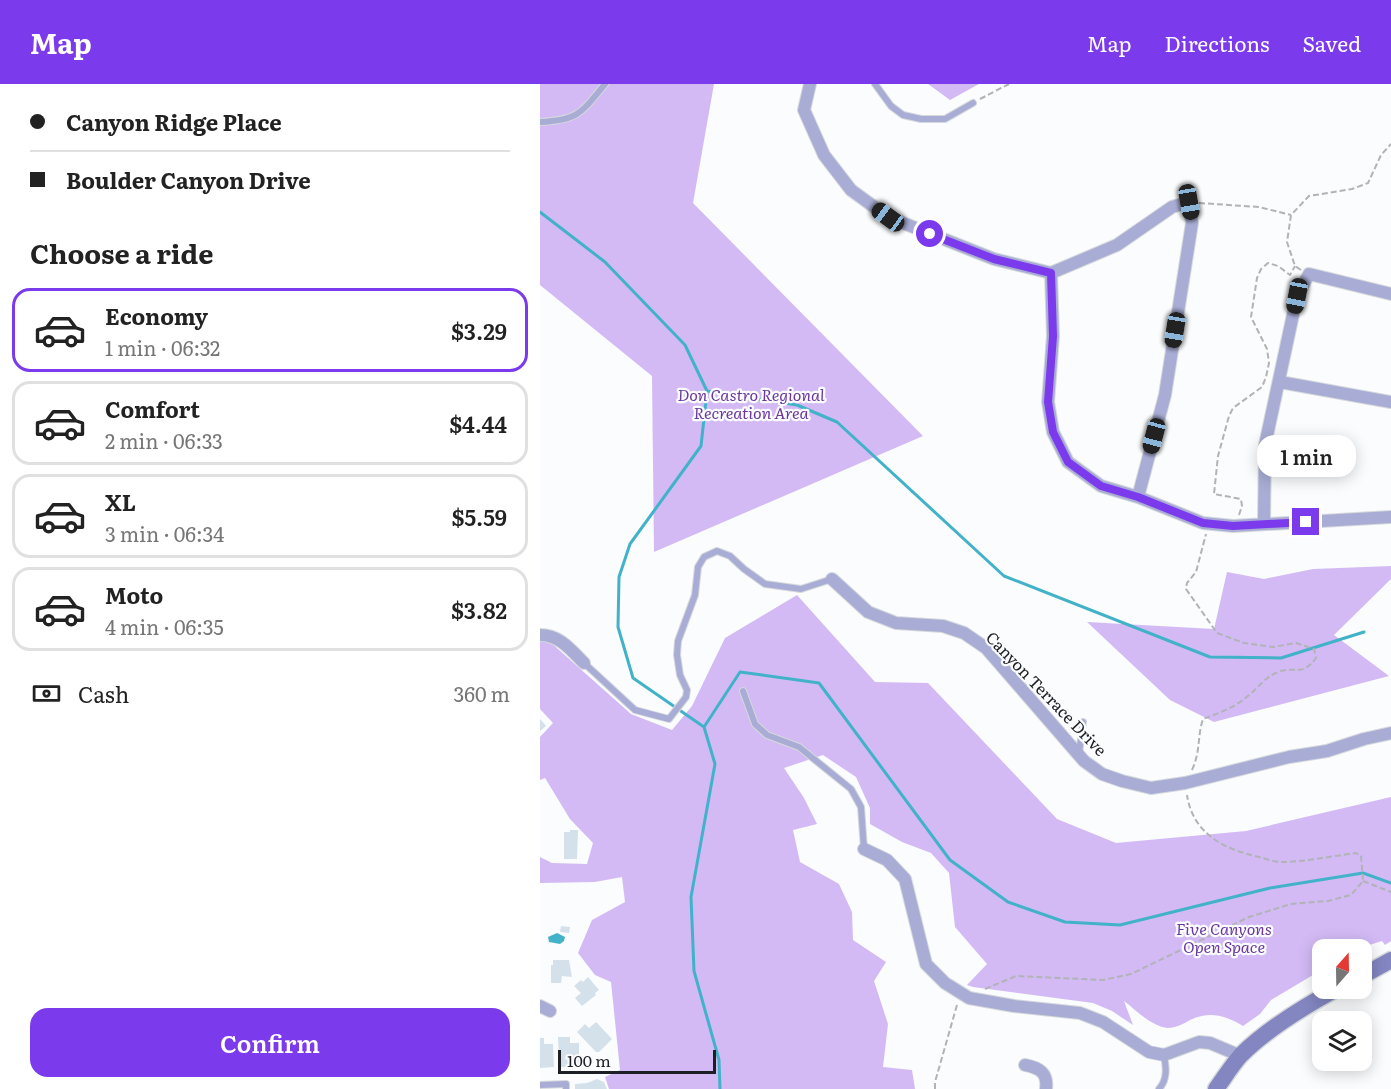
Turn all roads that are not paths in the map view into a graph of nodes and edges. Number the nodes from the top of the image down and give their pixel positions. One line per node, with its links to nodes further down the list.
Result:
1 (605, 84): 5 (lane)
2 (810, 84): 6 (street)
3 (875, 84): 4 (lane)
4 (973, 103)
5 (540, 122)
6 (1051, 273): 10 (street); 10 (street)
7 (1391, 294): 8 (street)
8 (1280, 382): 9 (street); 12 (street)
9 (1391, 402)
10 (1138, 497): 12 (street)
11 (1391, 516): 12 (street)
12 (1264, 524)
13 (832, 579): 15 (lane); 19 (street, Canyon Terrace Drive)
14 (540, 635): 15 (street)
15 (584, 663)
16 (742, 691): 20 (lane)
17 (1083, 722): 19 (lane)
18 (1391, 733): 19 (street, Canyon Terrace Drive)
19 (1079, 754)
20 (864, 849): 24 (street)
21 (1391, 960): 22 (main road)
22 (1372, 970)
23 (1320, 999): 25 (main road)
24 (1164, 1054): 25 (street); 30 (lane)
25 (1240, 1056): 31 (main road)
26 (1025, 1065): 29 (street)
27 (540, 1086): 28 (lane)
28 (566, 1089)
29 (1046, 1089)
30 (1159, 1089)
31 (1216, 1089)

